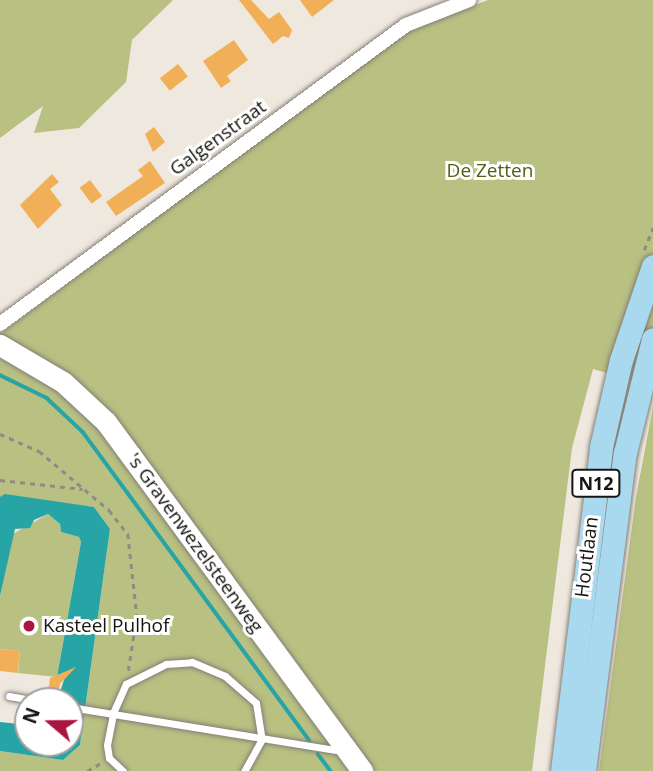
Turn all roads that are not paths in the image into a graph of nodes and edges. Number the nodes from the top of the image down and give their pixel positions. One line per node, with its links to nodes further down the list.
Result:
1 (469, 0): 3 (street, Galgenstraat)
2 (653, 266): 15 (main road, Houtlaan / N12)
3 (0, 324)
4 (653, 340): 16 (main road, Houtlaan / N12)
5 (0, 345): 11 (street, 's Gravenwezelsteenweg)
6 (9, 696): 7 (lane)
7 (14, 697)
8 (84, 709): 9 (lane)
9 (113, 713): 10 (lane); 10 (lane); 12 (lane)
10 (262, 739): 11 (lane); 13 (lane)
11 (348, 752): 14 (street, 's Gravenwezelsteenweg)
12 (123, 771)
13 (244, 771)
14 (362, 771)
15 (562, 771)
16 (584, 771)

